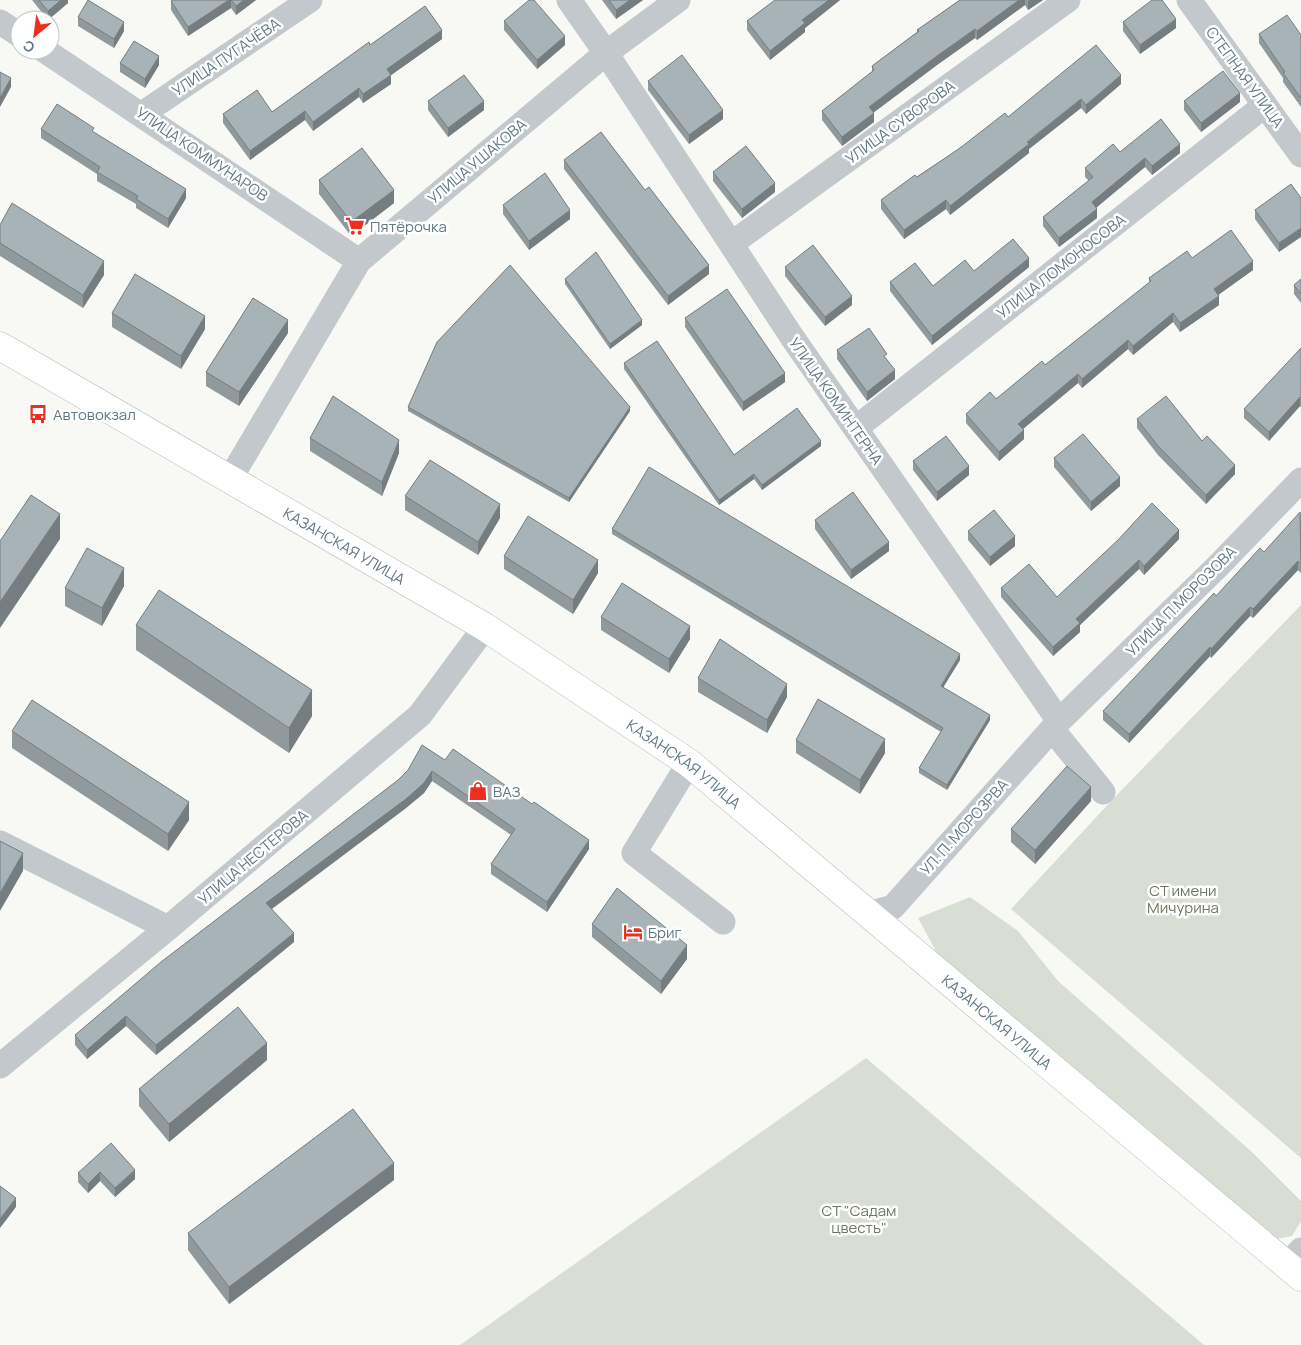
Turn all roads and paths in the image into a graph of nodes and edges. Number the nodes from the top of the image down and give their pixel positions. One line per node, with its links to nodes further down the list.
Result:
1 (310, 0): 9 (street, УЛИЦА ПУГАЧЁВА)
2 (569, 0): 6 (street, УЛИЦА КОМИНТЕРНА)
3 (678, 0): 6 (street, УЛИЦА УШАКОВА)
4 (1068, 0): 11 (street, УЛИЦА СУВОРОВА)
5 (1189, 0): 8 (street, СТЕПНАЯ УЛИЦА)
6 (606, 53): 11 (street, УЛИЦА КОМИНТЕРНА); 12 (street, УЛИЦА УШАКОВА)
7 (59, 60): 9 (street, УЛИЦА КОММУНАРОВ)
8 (1265, 105): 10 (street, СТЕПНАЯ УЛИЦА); 14 (street, УЛИЦА ЛОМОНОСОВА)
9 (142, 114): 12 (street, УЛИЦА КОММУНАРОВ)
10 (1301, 155)
11 (731, 244): 14 (street, УЛИЦА КОМИНТЕРНА)
12 (359, 261): 15 (street, УЛИЦА УШАКОВА)
13 (0, 346): 15 (highway, КАЗАНСКАЯ УЛИЦА)
14 (856, 428): 18 (street, УЛИЦА КОМИНТЕРНА)
15 (230, 479): 17 (highway, КАЗАНСКАЯ УЛИЦА)
16 (1301, 480): 18 (street, УЛИЦА П.МОРОЗОВА)
17 (485, 627): 19 (highway, КАЗАНСКАЯ УЛИЦА); 24 (street, УЛИЦА НЕСТЕРОВА)
18 (1056, 725): 20 (street, УЛИЦА КОМИНТЕРНА); 22 (street, УЛ. П. МОРОЗРВА)
19 (689, 763): 22 (highway, КАЗАНСКАЯ УЛИЦА); 23 (street)
20 (1103, 792)
21 (0, 843): 24 (street)
22 (868, 914): 26 (highway, КАЗАНСКАЯ УЛИЦА)
23 (723, 922)
24 (168, 928): 25 (street, УЛИЦА НЕСТЕРОВА)
25 (0, 1066)
26 (1296, 1264)

